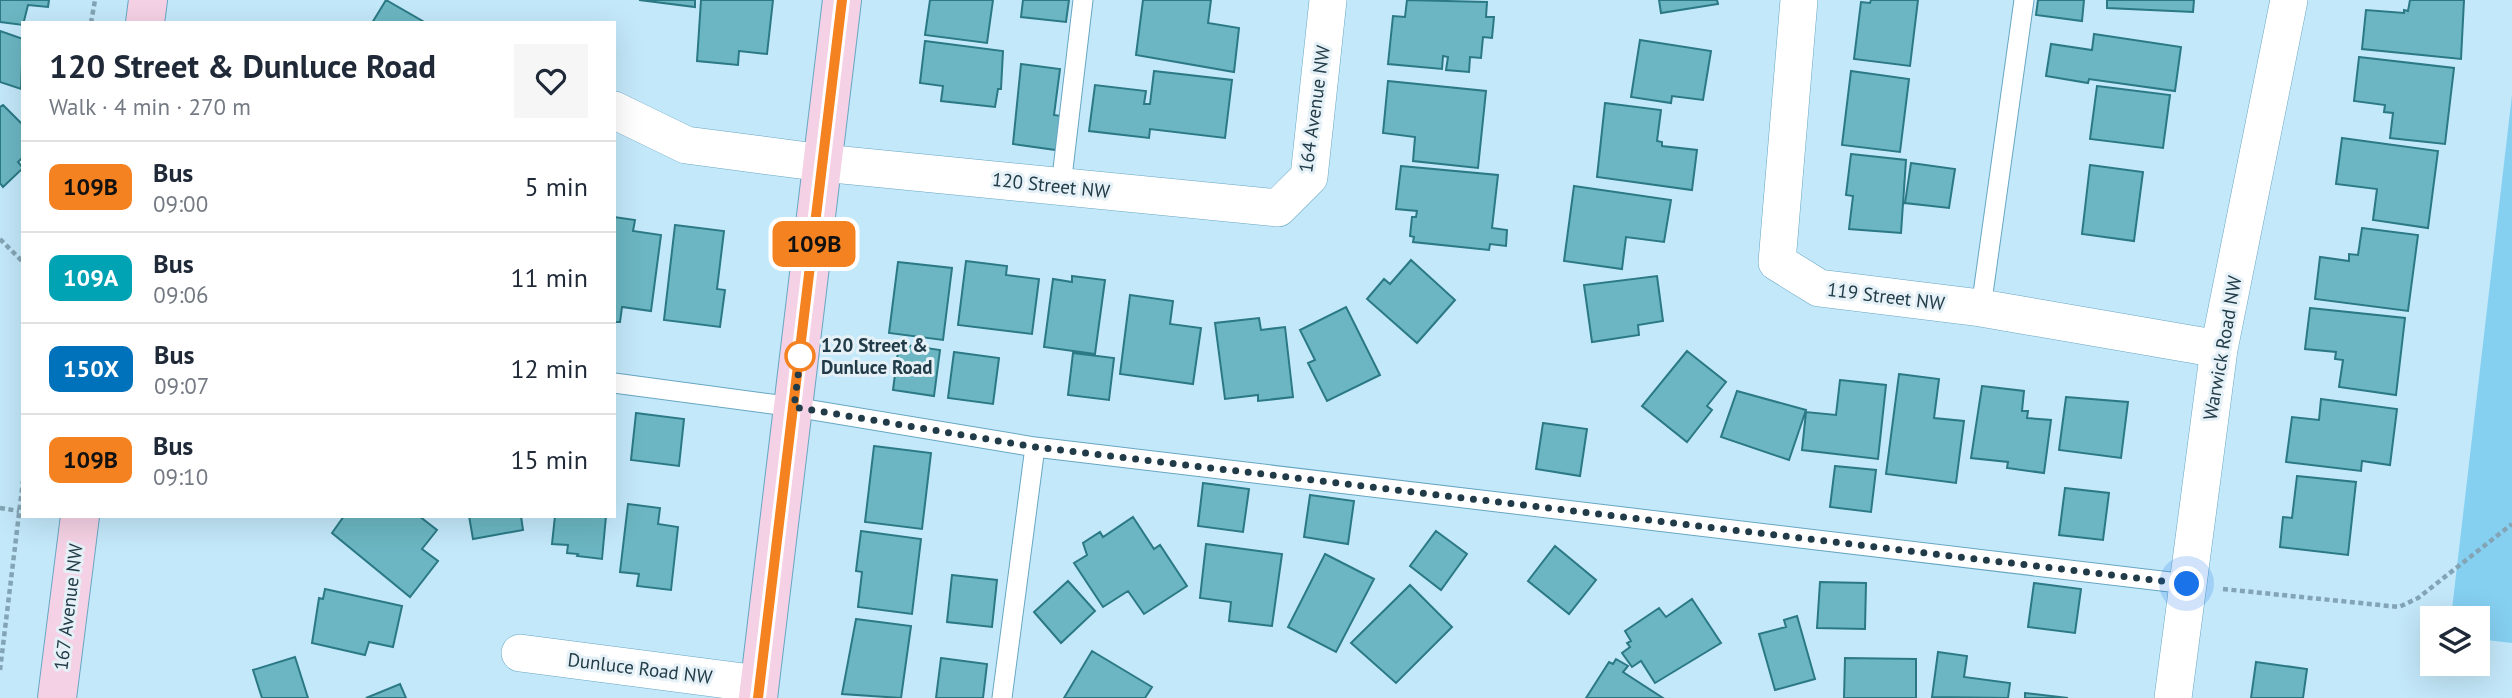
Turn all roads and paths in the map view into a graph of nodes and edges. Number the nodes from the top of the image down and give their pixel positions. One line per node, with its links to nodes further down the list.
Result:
1 (95, 0): 9 (path)
2 (148, 0): 10 (street)
3 (842, 0): 12 (street, Dunluce Road NW)
4 (1083, 0): 13 (lane)
5 (1328, 0): 14 (street, 164 Avenue NW)
6 (1799, 0): 17 (street, 119 Street NW)
7 (2024, 0): 17 (lane)
8 (2289, 0): 18 (street, Warwick Road NW)
9 (91, 21)
10 (145, 21)
11 (616, 111): 12 (street)
12 (823, 163): 13 (street, 120 Street NW); 20 (street, Dunluce Road NW)
13 (1060, 186): 14 (street, 120 Street NW)
14 (1278, 208)
15 (0, 239): 16 (path)
16 (21, 260)
17 (1981, 309): 18 (street, 119 Street NW)
18 (2219, 349): 27 (street, Warwick Road NW)
19 (616, 383): 20 (lane)
20 (794, 407): 21 (lane); 30 (street, Dunluce Road NW)
21 (1035, 447): 27 (lane); 32 (lane)
22 (21, 496): 24 (path)
23 (0, 508): 24 (path)
24 (19, 511): 29 (path)
25 (80, 518): 31 (street, 167 Avenue NW)
26 (2512, 524): 27 (path)
27 (2187, 584): 33 (street, Warwick Road NW)
28 (520, 653): 30 (street, Dunluce Road NW)
29 (0, 670)
30 (758, 691)
31 (57, 698)
32 (1002, 698)
33 (2173, 698)

